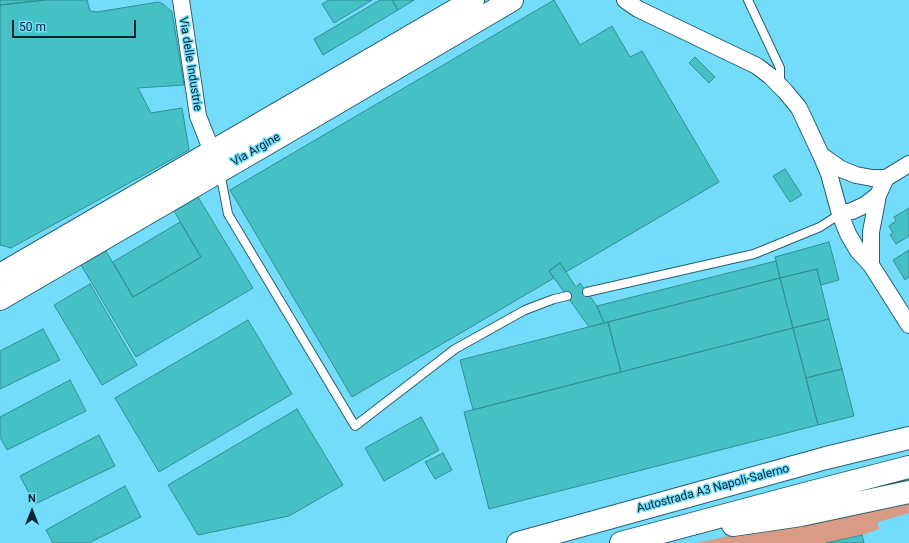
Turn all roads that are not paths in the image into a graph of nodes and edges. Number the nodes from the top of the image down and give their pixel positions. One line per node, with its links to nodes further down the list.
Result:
1 (180, 0): 8 (street, Via delle Industrie)
2 (473, 0): 8 (main road, Via Argine)
3 (512, 0): 8 (main road, Via Argine)
4 (625, 0): 6 (street)
5 (748, 0): 6 (lane)
6 (780, 86): 7 (street)
7 (821, 155): 10 (street); 12 (street)
8 (216, 162): 14 (main road, Via Argine); 16 (lane); 17 (main road, Via Argine)
9 (909, 164): 10 (street)
10 (886, 178): 11 (street)
11 (878, 195): 12 (street); 13 (street)
12 (840, 214): 13 (street); 15 (lane)
13 (871, 259): 18 (street)
14 (0, 275)
15 (587, 292)
16 (567, 296)
17 (0, 299)
18 (907, 322)
19 (909, 438): 22 (main road, Autostrada A3 Napoli-Salerno)
20 (909, 467): 23 (main road)
21 (909, 492): 24 (main road)
22 (518, 543)
23 (621, 543)
24 (626, 543)

